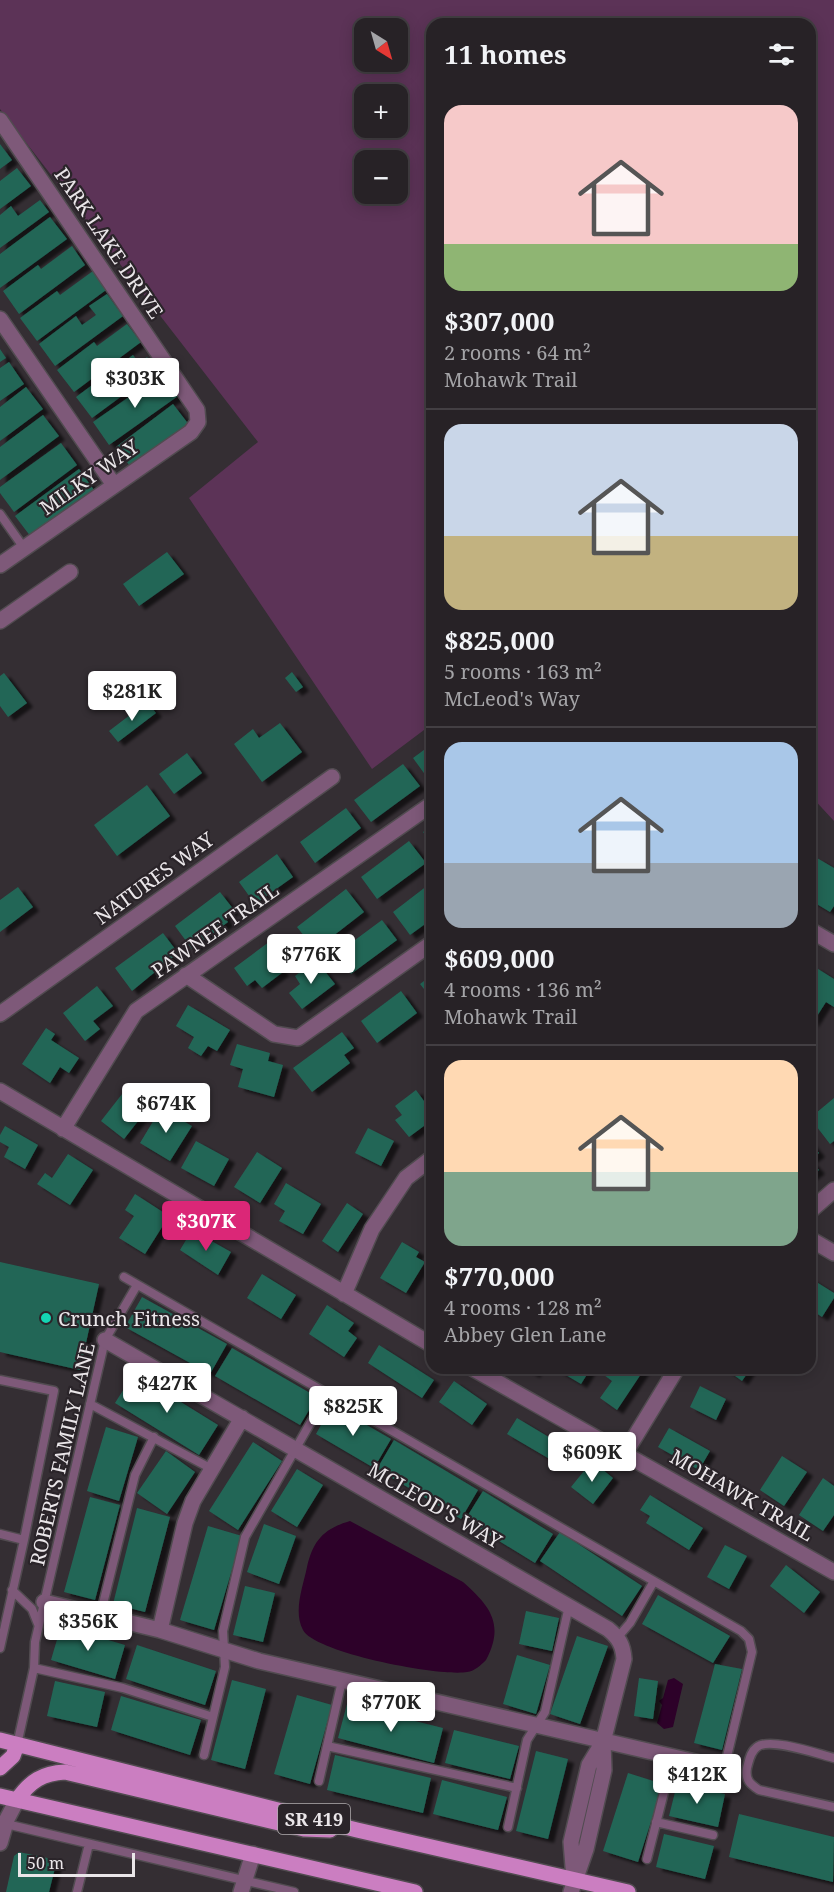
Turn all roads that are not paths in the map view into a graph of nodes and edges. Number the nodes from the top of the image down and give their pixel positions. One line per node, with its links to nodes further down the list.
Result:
1 (0, 120): 3 (street, PARK LAKE DRIVE)
2 (0, 319): 4 (street)
3 (198, 422): 4 (street, MILKY WAY)
4 (114, 485): 6 (street, MILKY WAY)
5 (0, 514): 6 (lane)
6 (24, 548): 7 (street, MILKY WAY)
7 (0, 565)
8 (70, 572): 9 (street)
9 (0, 621)
10 (332, 777): 16 (street, NATURES WAY)
11 (426, 808): 15 (street, PAWNEE TRAIL)
12 (816, 934): 13 (street)
13 (834, 944)
14 (426, 947): 15 (street)
15 (186, 975): 18 (street, PAWNEE TRAIL)
16 (0, 1014)
17 (0, 1091): 18 (street)
18 (63, 1129): 26 (street)
19 (426, 1163): 26 (street)
20 (834, 1190): 21 (street)
21 (816, 1206)
22 (816, 1242): 23 (street)
23 (834, 1253)
24 (124, 1277): 25 (lane)
25 (137, 1285): 27 (lane, ROBERTS FAMILY LANE); 32 (lane)
26 (344, 1294): 28 (street)
27 (105, 1340): 33 (lane, ROBERTS FAMILY LANE); 34 (street, MCLEOD'S WAY)
28 (426, 1342)
29 (483, 1374): 37 (street, MOHAWK TRAIL)
30 (672, 1374): 37 (street)
31 (0, 1380): 40 (lane)
32 (327, 1394): 36 (lane); 42 (lane)
33 (90, 1404): 35 (lane); 44 (lane, ROBERTS FAMILY LANE)
34 (242, 1418): 36 (street, MCLEOD'S WAY); 38 (street)
35 (154, 1437): 38 (lane); 46 (lane)
36 (295, 1449): 45 (street, MCLEOD'S WAY); 51 (lane)
37 (625, 1453): 41 (street, MOHAWK TRAIL)
38 (212, 1469): 48 (street)
39 (0, 1534): 40 (lane)
40 (24, 1540): 43 (lane)
41 (834, 1572)
42 (654, 1581): 49 (lane); 64 (lane)
43 (12, 1590): 47 (lane); 50 (lane)
44 (44, 1602): 46 (street); 47 (lane, ROBERTS FAMILY LANE)
45 (569, 1606): 49 (street, MCLEOD'S WAY); 55 (lane)
46 (100, 1616): 48 (street)
47 (39, 1625): 52 (lane, ROBERTS FAMILY LANE)
48 (160, 1630): 51 (street)
49 (618, 1637): 57 (street)
50 (0, 1648)
51 (224, 1650): 53 (street); 54 (lane)
52 (34, 1668): 54 (lane); 58 (lane, ROBERTS FAMILY LANE)
53 (342, 1681): 55 (street); 59 (lane)
54 (213, 1717): 60 (lane)
55 (536, 1726): 57 (street); 67 (lane)
56 (0, 1740): 58 (main road, SR 419)
57 (603, 1742): 61 (street); 81 (street)
58 (17, 1745): 63 (main road); 74 (main road, SR 419)
59 (327, 1746): 66 (lane); 67 (lane)
60 (204, 1755)
61 (673, 1758): 64 (street); 71 (lane)
62 (834, 1758): 65 (lane)
63 (0, 1768)
64 (727, 1770): 65 (lane)
65 (746, 1773): 70 (lane)
66 (319, 1781)
67 (516, 1788): 73 (lane)
68 (0, 1796): 69 (main road, SR 419)
69 (17, 1800): 72 (street); 74 (main road); 78 (main road, SR 419)
70 (834, 1808)
71 (656, 1822): 75 (lane); 79 (lane)
72 (3, 1823): 76 (street); 77 (lane)
73 (508, 1827)
74 (357, 1830): 81 (main road, SR 419)
75 (713, 1835)
76 (0, 1843)
77 (89, 1844): 80 (lane); 82 (lane)
78 (253, 1854): 80 (street); 84 (main road, SR 419)
79 (647, 1859)
80 (243, 1886): 83 (lane)
81 (572, 1886): 85 (main road, SR 419)
82 (77, 1892)
83 (294, 1892)
84 (415, 1892)
85 (628, 1892)

